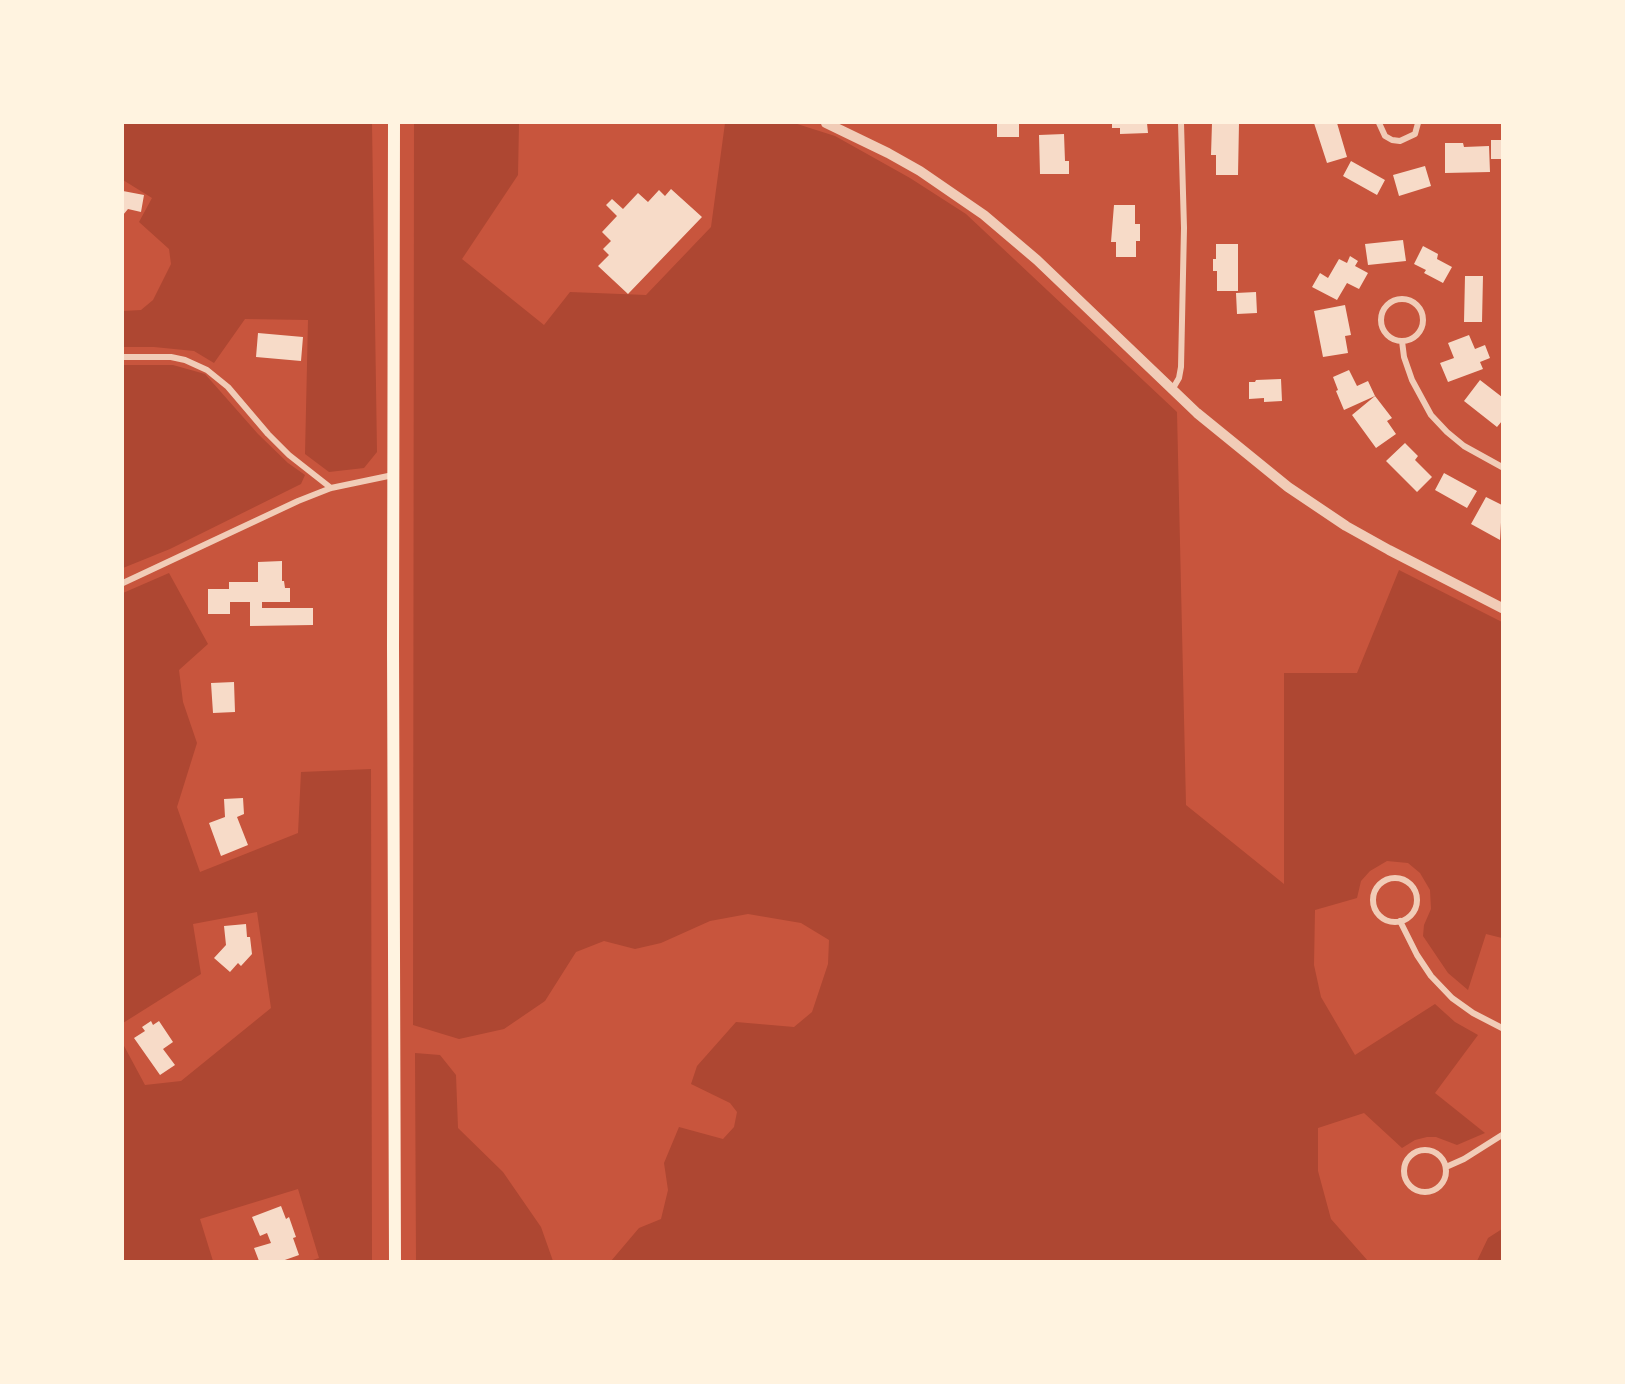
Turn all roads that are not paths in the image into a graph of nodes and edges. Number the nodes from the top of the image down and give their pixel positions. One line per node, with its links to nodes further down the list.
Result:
1 (394, 123): 10 (main road)
2 (826, 123): 8 (street)
3 (1181, 123): 8 (street)
4 (1379, 123): 5 (street)
5 (1418, 123)
6 (1402, 341): 6 (street); 9 (street)
7 (123, 357): 11 (street)
8 (1172, 390): 13 (street)
9 (1502, 467)
10 (393, 475): 11 (street); 18 (main road)
11 (331, 488): 12 (street)
12 (123, 583)
13 (1502, 608)
14 (1400, 921): 14 (street); 15 (street)
15 (1502, 1028)
16 (1502, 1135): 17 (street)
17 (1446, 1167): 17 (street)
18 (395, 1261)

